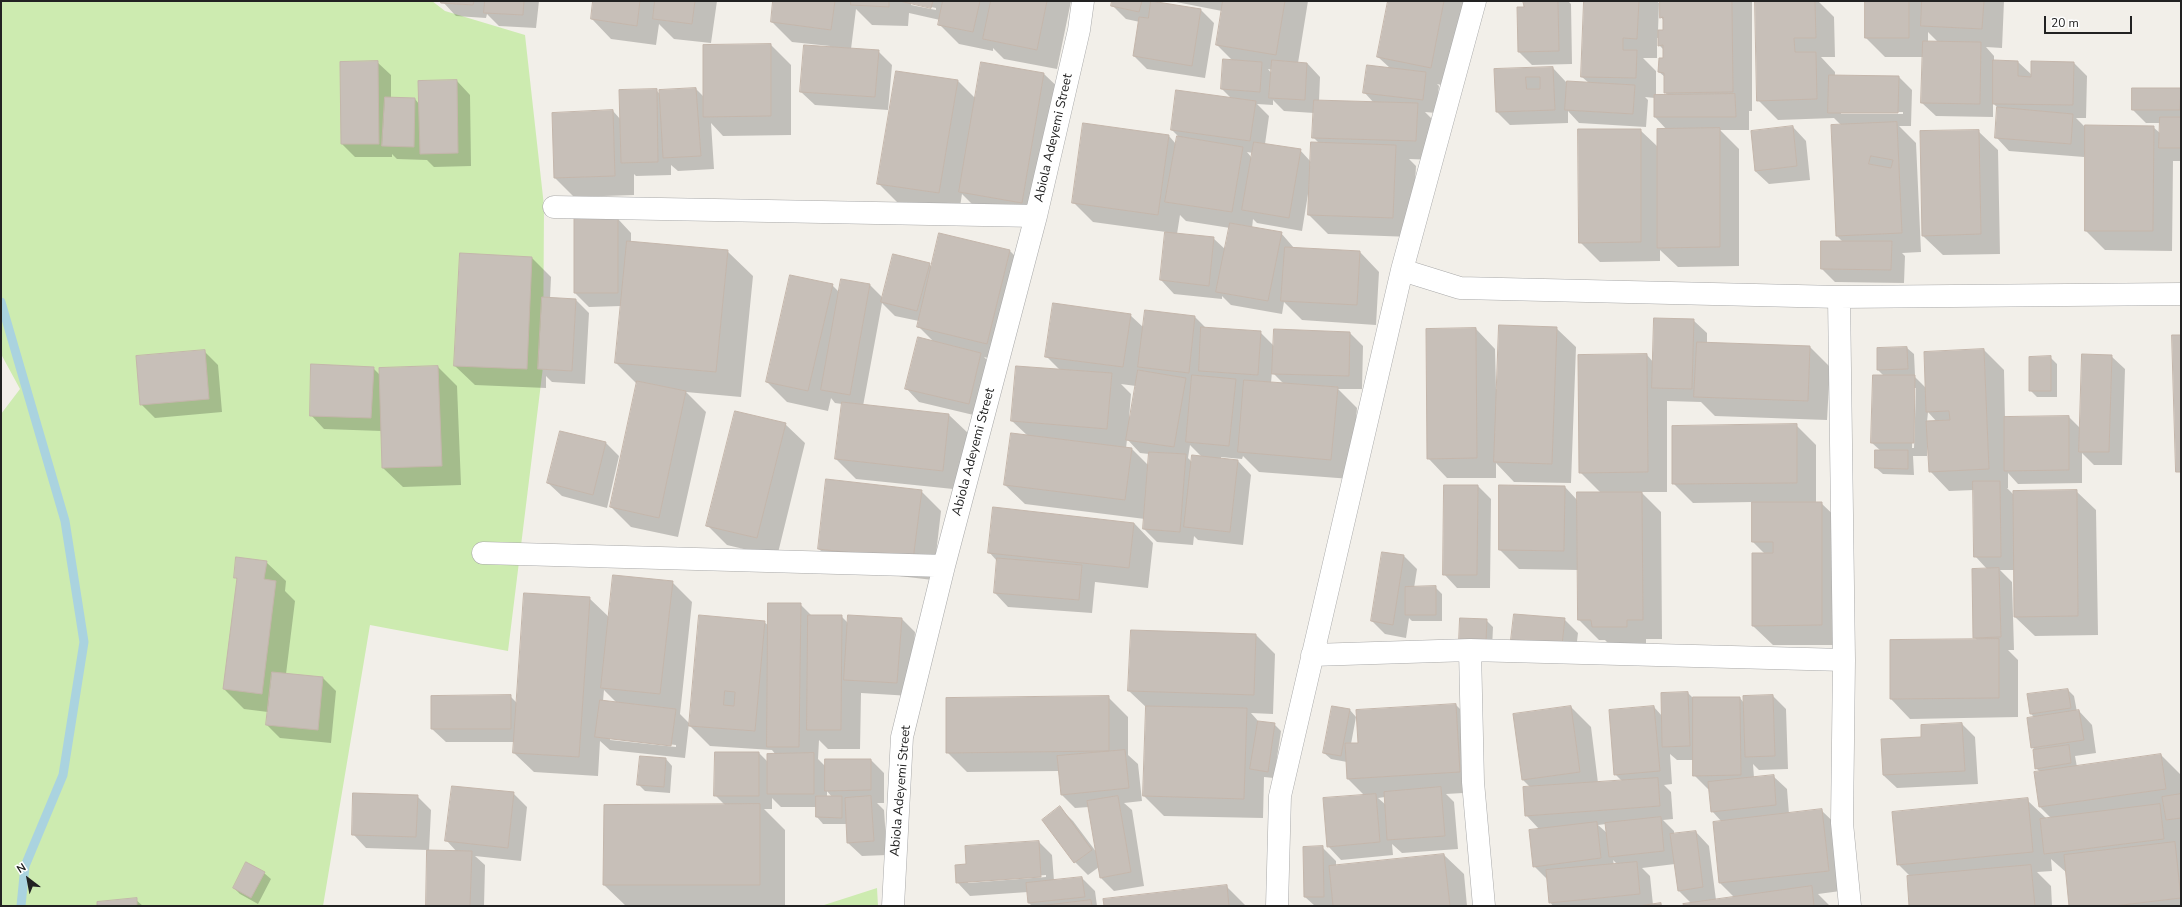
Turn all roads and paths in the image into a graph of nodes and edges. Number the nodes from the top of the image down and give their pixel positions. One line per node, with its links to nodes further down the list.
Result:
1 (1083, 1): 4 (street, Abiola Adeyemi Street)
2 (1475, 1): 5 (street)
3 (554, 207): 4 (street)
4 (1036, 216): 9 (street, Abiola Adeyemi Street)
5 (1402, 270): 7 (street); 11 (street)
6 (2181, 294): 7 (street)
7 (1839, 297): 12 (street)
8 (483, 553): 9 (street)
9 (944, 566): 13 (street, Abiola Adeyemi Street)
10 (1470, 650): 11 (street); 12 (street); 15 (street)
11 (1312, 655): 14 (street)
12 (1844, 660): 16 (street)
13 (893, 906)
14 (1277, 906)
15 (1484, 906)
16 (1850, 906)

